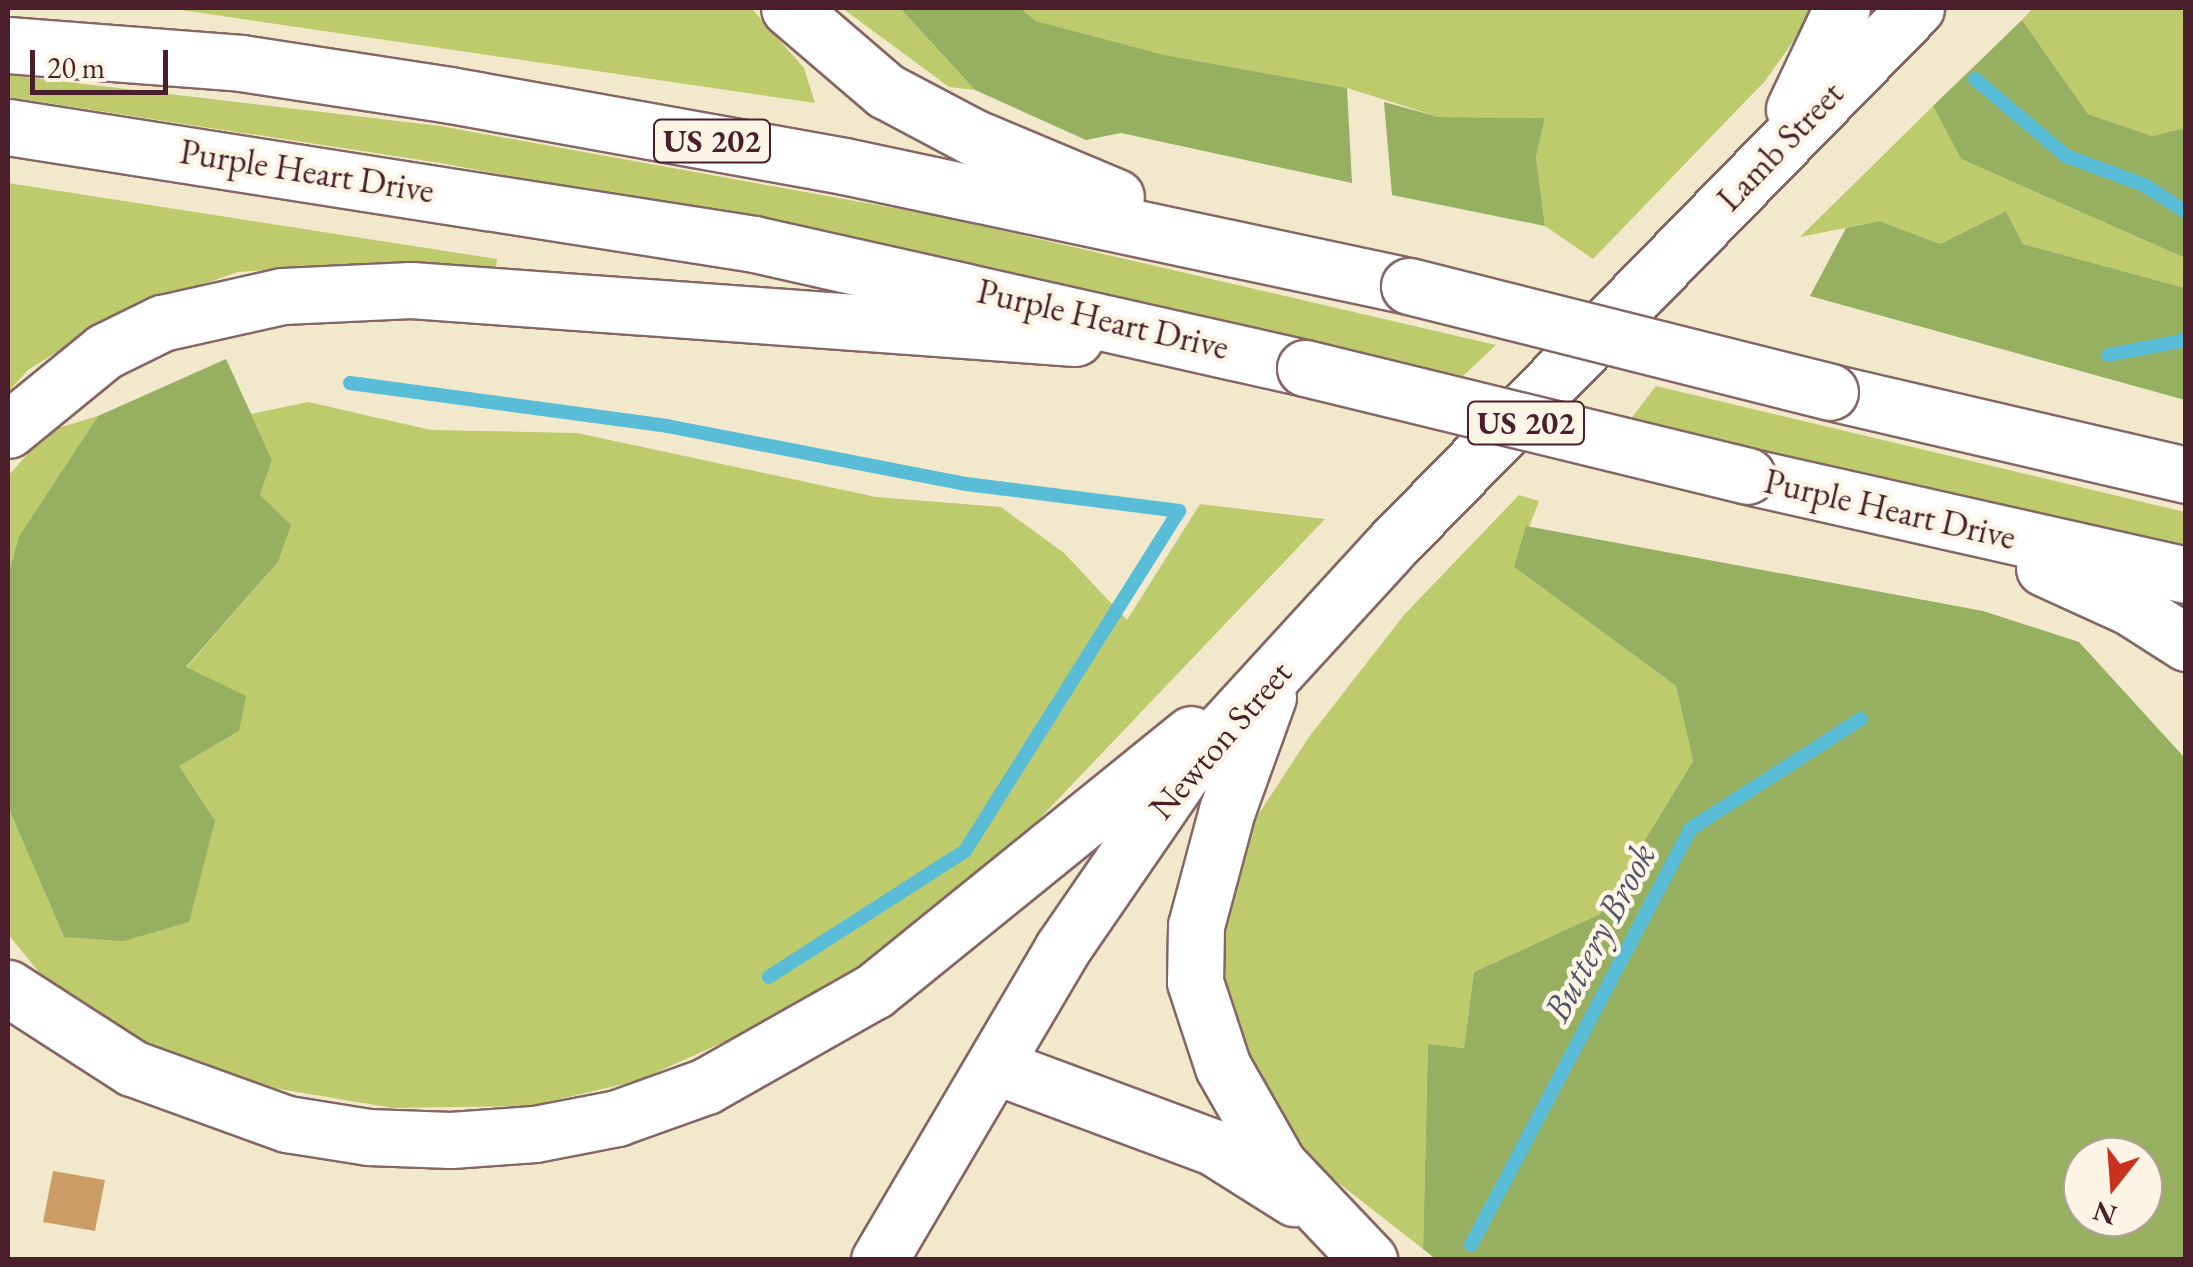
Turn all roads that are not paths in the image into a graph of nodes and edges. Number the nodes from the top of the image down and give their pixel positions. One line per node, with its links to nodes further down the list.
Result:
1 (789, 8): 7 (main road)
2 (1842, 8): 6 (main road)
3 (1916, 8): 6 (main road, Lamb Street)
4 (8, 44): 7 (main road, US 202)
5 (8, 128): 9 (main road, Purple Heart Drive / US 202)
6 (1772, 152): 8 (main road, Lamb Street)
7 (1238, 249): 11 (main road, US 202, bridge)
8 (1645, 286): 15 (main road, Newton Street)
9 (1197, 341): 10 (main road); 12 (main road, Purple Heart Drive / US 202, bridge)
10 (8, 430)
11 (2186, 476)
12 (1936, 520): 13 (main road, Purple Heart Drive / US 202); 14 (main road)
13 (2186, 576)
14 (2186, 643)
15 (1278, 671): 16 (main road); 17 (main road, Newton Street); 18 (main road)
16 (8, 988)
17 (995, 1066): 18 (main road); 19 (main road, Newton Street)
18 (1318, 1213): 20 (main road)
19 (879, 1260)
20 (1368, 1260)

